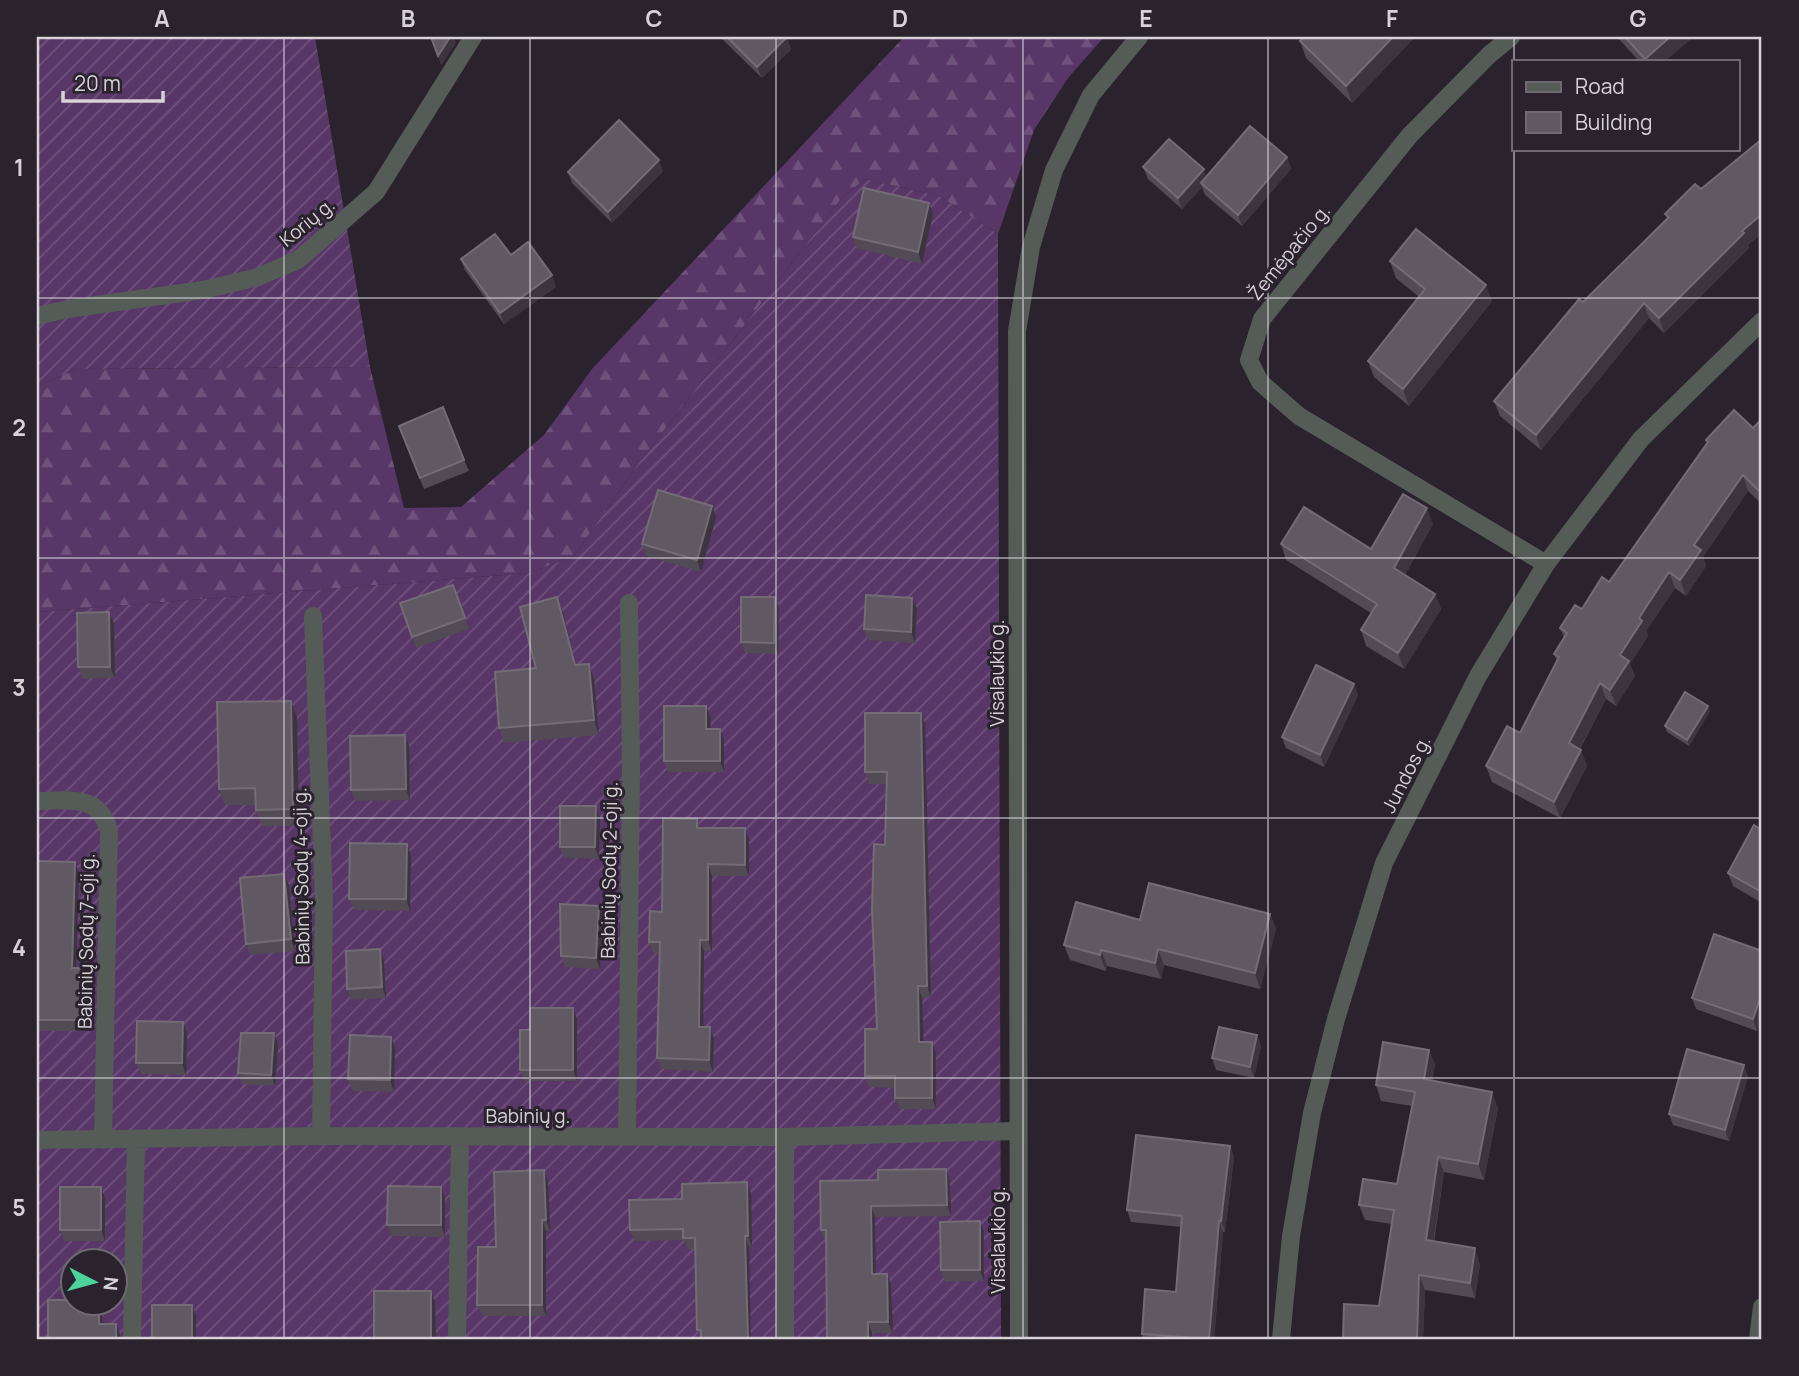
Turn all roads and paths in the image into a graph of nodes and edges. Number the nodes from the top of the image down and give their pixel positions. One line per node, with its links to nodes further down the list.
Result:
1 (473, 37): 4 (street, Korių g.)
2 (1139, 37): 10 (street, Visalaukio g.)
3 (1511, 37): 6 (street, Žemėpačio g.)
4 (37, 316)
5 (1762, 321): 6 (street, Jundos g.)
6 (1546, 564): 23 (street, Jundos g.)
7 (629, 603): 13 (street, Babinių Sodų 2-oji g.)
8 (313, 616): 11 (street, Babinių Sodų 4-oji g.)
9 (37, 802): 16 (street, Babinių Sodų 7-oji g.)
10 (1018, 1131): 14 (street, Babinių g.); 22 (street, Visalaukio g.)
11 (321, 1136): 12 (street, Babinių g.); 17 (street, Babinių g.)
12 (460, 1137): 13 (street, Babinių g.); 20 (street)
13 (627, 1137): 14 (street, Babinių g.)
14 (785, 1137): 21 (street)
15 (37, 1140): 16 (street, Babinių g.)
16 (103, 1140): 17 (street, Babinių g.)
17 (136, 1140): 19 (street)
18 (1762, 1307): 24 (street)
19 (132, 1339)
20 (457, 1339)
21 (785, 1339)
22 (1019, 1339)
23 (1281, 1339)
24 (1758, 1339)

